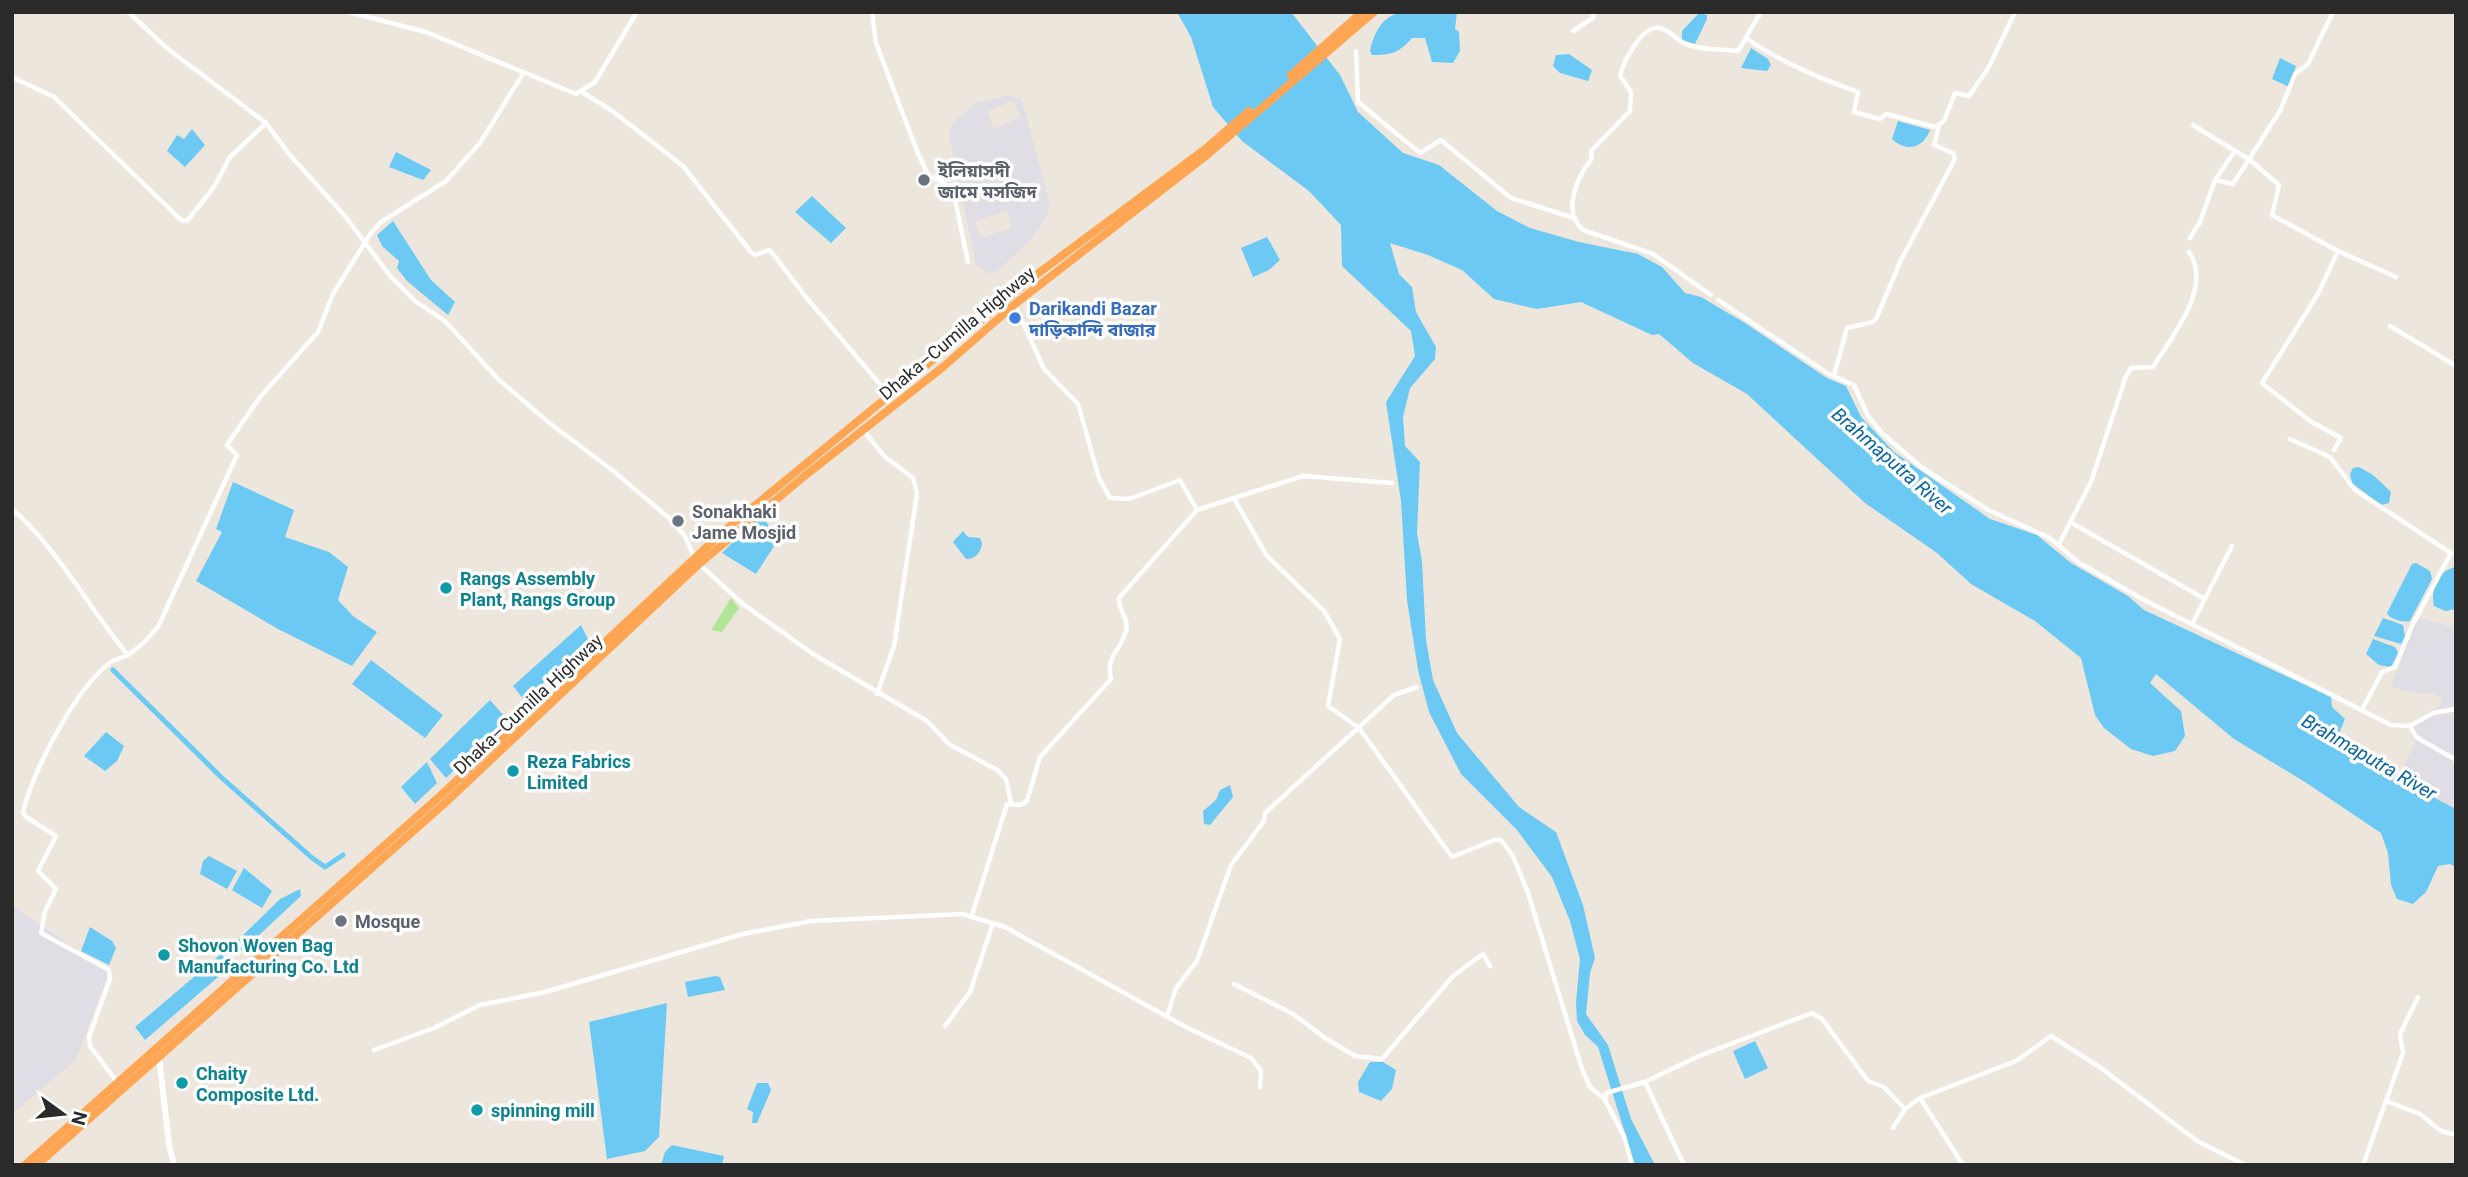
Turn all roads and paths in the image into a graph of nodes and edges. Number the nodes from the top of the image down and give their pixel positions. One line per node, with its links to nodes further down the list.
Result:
1 (128, 12): 18 (street)
2 (349, 12): 15 (street)
3 (637, 12): 17 (street)
4 (872, 12): 30 (street)
5 (1362, 12): 12 (highway, Dhaka–Cumilla Highway)
6 (1374, 12): 12 (highway, Dhaka–Cumilla Highway)
7 (1594, 12): 11 (street)
8 (1761, 12): 13 (street)
9 (2015, 12): 19 (street)
10 (2333, 12): 23 (street)
11 (1573, 31)
12 (1341, 37): 22 (highway, Dhaka–Cumilla Highway)
13 (1746, 38): 19 (street); 25 (street)
14 (1356, 51): 25 (street)
15 (524, 72): 17 (street); 27 (street)
16 (12, 77): 18 (street)
17 (582, 92): 38 (street)
18 (266, 123): 27 (street)
19 (1940, 125): 37 (street)
20 (2193, 125): 21 (street)
21 (2235, 151): 23 (street); 24 (street)
22 (1206, 153): 34 (highway, Dhaka–Cumilla Highway); 38 (highway, Dhaka–Cumilla Highway)
23 (2250, 160): 24 (street); 28 (street)
24 (2215, 180): 26 (street)
25 (1574, 218): 32 (street)
26 (2190, 238)
27 (365, 242): 49 (street); 52 (street)
28 (2339, 251): 31 (street); 41 (street)
29 (2189, 252): 46 (street)
30 (968, 262)
31 (2396, 277)
32 (1711, 295)
33 (1718, 300): 37 (street)
34 (1015, 304): 39 (highway, Dhaka–Cumilla Highway); 45 (street)
35 (2390, 326): 36 (street)
36 (2456, 366)
37 (1834, 375): 47 (street)
38 (891, 397): 49 (highway, Dhaka–Cumilla Highway)
39 (863, 430): 49 (highway, Dhaka–Cumilla Highway); 54 (street)
40 (2290, 439): 55 (street)
41 (2334, 450)
42 (1392, 483): 43 (street)
43 (1235, 500): 45 (street); 58 (street)
44 (12, 509): 52 (street)
45 (1197, 510): 60 (street)
46 (2070, 522): 47 (street); 50 (street)
47 (2059, 544): 51 (street)
48 (2232, 546): 50 (street)
49 (697, 561): 54 (street); 69 (highway, Dhaka–Cumilla Highway); 70 (highway, Dhaka–Cumilla Highway)
50 (2203, 598): 51 (street)
51 (2192, 624): 55 (street)
52 (128, 655): 70 (street)
53 (1417, 687): 58 (street)
54 (877, 694): 60 (street)
55 (2363, 708): 57 (street)
56 (2456, 709): 57 (street)
57 (2410, 726): 59 (street)
58 (1359, 728): 66 (street); 73 (street)
59 (2456, 760)
60 (1011, 803): 61 (street)
61 (972, 915): 62 (street); 68 (street)
62 (993, 923): 66 (street); 67 (street)
63 (1490, 966): 64 (street)
64 (1234, 984)
65 (2418, 997): 75 (street)
66 (1167, 1016): 72 (street)
67 (945, 1027)
68 (374, 1050)
69 (159, 1057): 80 (highway, Dhaka–Cumilla Highway); 81 (street)
70 (117, 1082): 79 (highway, Dhaka–Cumilla Highway)
71 (1646, 1082): 73 (street); 76 (street); 83 (street)
72 (1260, 1087)
73 (1606, 1096): 82 (street)
74 (1920, 1098): 76 (street); 84 (street); 85 (street)
75 (2386, 1101): 78 (street); 86 (street)
76 (1905, 1109): 77 (street)
77 (1893, 1128)
78 (2456, 1135)
79 (25, 1165)
80 (37, 1165)
81 (174, 1165)
82 (1632, 1165)
83 (1684, 1165)
84 (1963, 1165)
85 (2245, 1165)
86 (2362, 1165)

